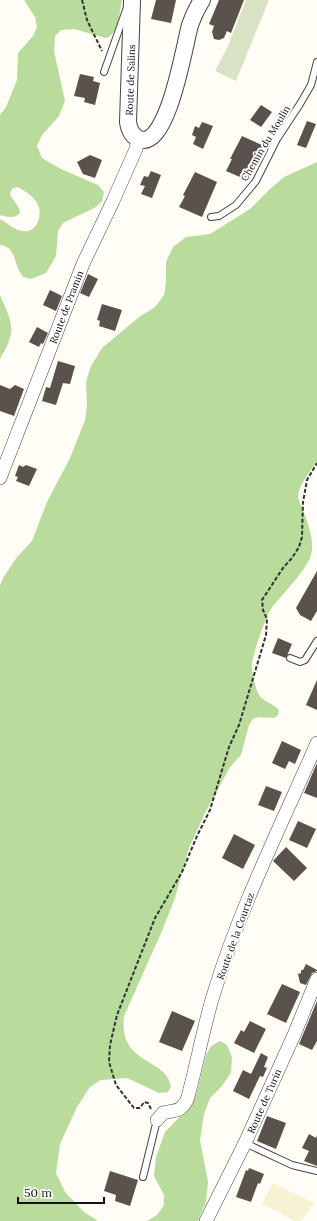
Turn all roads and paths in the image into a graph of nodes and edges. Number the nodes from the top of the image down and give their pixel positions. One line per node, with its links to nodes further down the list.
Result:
1 (82, 0): 4 (path)
2 (202, 0): 7 (street)
3 (132, 3): 4 (lane); 7 (street, Route de Salins)
4 (107, 61): 6 (lane)
5 (317, 62): 8 (lane, Chemin du Moulin)
6 (104, 72)
7 (138, 139): 10 (street, Route de Pramin)
8 (211, 217)
9 (317, 463): 15 (path)
10 (0, 478)
11 (317, 642): 12 (lane)
12 (290, 658)
13 (317, 743): 15 (street, Route de la Courtaz)
14 (317, 979): 16 (street, Route de Turin)
15 (154, 1116): 18 (lane)
16 (245, 1143): 17 (lane); 19 (street, Route de Turin)
17 (317, 1171)
18 (143, 1177)
19 (206, 1221)

